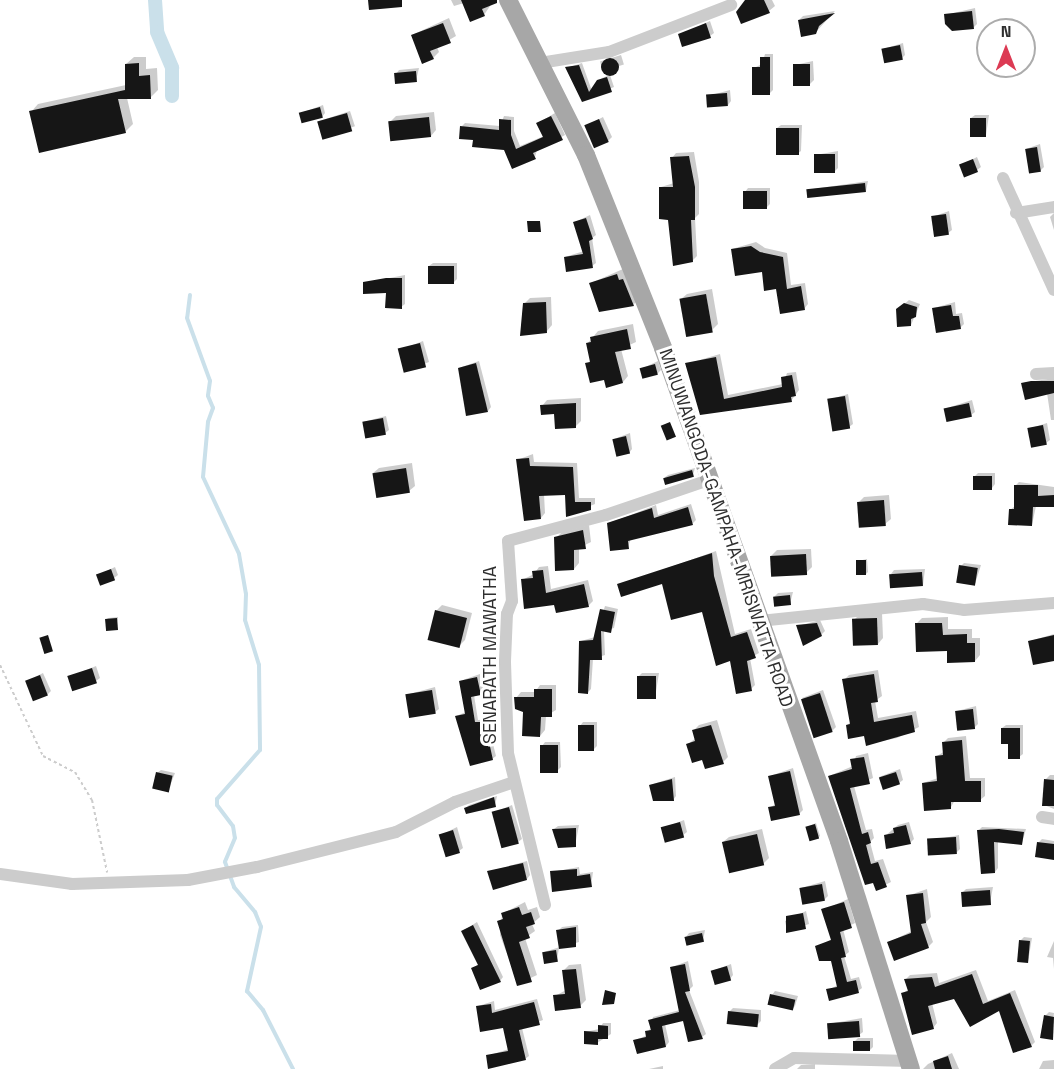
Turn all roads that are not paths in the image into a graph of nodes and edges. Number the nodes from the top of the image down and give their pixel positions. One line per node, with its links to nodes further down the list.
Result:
1 (508, 0): 3 (main road, MINUWANGODA-GAMPAHA-MRISWATTA ROAD)
2 (731, 5): 3 (street)
3 (540, 63): 10 (main road, MINUWANGODA-GAMPAHA-MRISWATTA ROAD)
4 (1003, 178): 6 (street)
5 (1054, 207): 6 (street)
6 (1016, 213): 7 (street)
7 (1054, 290)
8 (1054, 373): 9 (street)
9 (1036, 375)
10 (709, 480): 12 (main road, MINUWANGODA-GAMPAHA-MRISWATTA ROAD); 13 (street, SENARATH MAWATHA)
11 (1054, 603): 12 (street)
12 (759, 621): 16 (main road, MINUWANGODA-GAMPAHA-MRISWATTA ROAD)
13 (514, 782): 14 (street); 15 (street, SENARATH MAWATHA)
14 (0, 874)
15 (545, 905)
16 (910, 1065): 17 (street)
17 (775, 1069)

